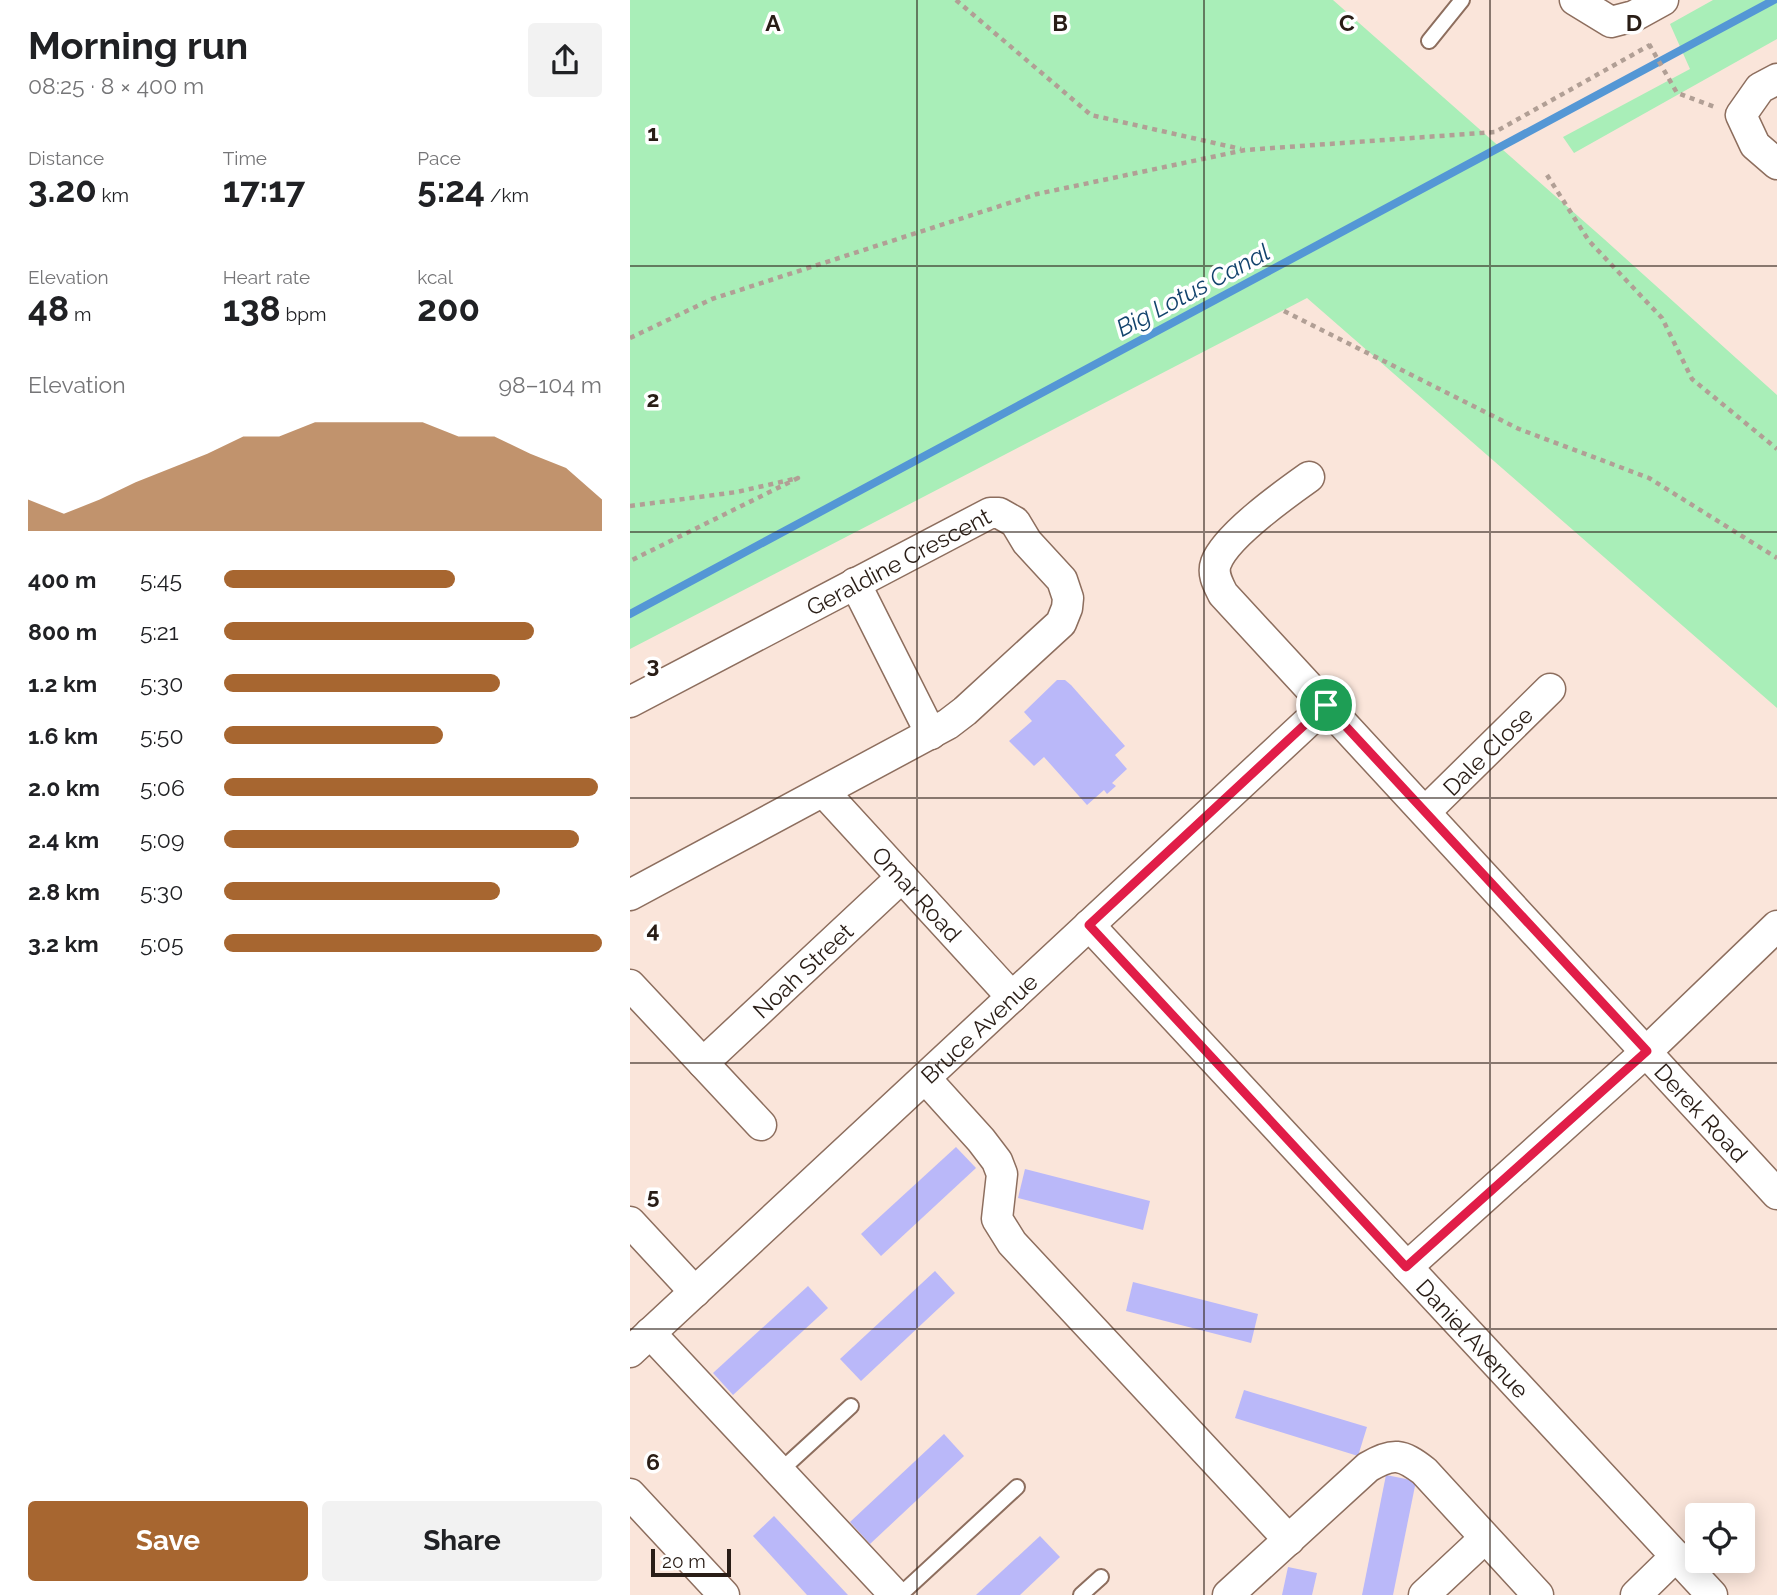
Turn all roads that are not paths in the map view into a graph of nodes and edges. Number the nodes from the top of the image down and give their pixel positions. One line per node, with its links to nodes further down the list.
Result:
1 (1462, 0): 4 (lane)
2 (1575, 0): 3 (street)
3 (1663, 0)
4 (1429, 41)
5 (1777, 79): 6 (street)
6 (1777, 164)
7 (1309, 477): 11 (street, Derek Road)
8 (855, 583): 10 (street, Geraldine Crescent); 12 (street); 12 (street, Geraldine Crescent)
9 (1550, 689): 14 (street, Dale Close)
10 (630, 702)
11 (1326, 705): 14 (street, Derek Road); 17 (street, Bruce Avenue)
12 (931, 734): 13 (street, Geraldine Crescent)
13 (824, 792): 15 (street, Omar Road); 16 (street, Geraldine Crescent)
14 (1426, 811): 21 (street, Derek Road)
15 (902, 877): 20 (street, Omar Road); 22 (street, Noah Street)
16 (630, 895)
17 (1089, 925): 20 (street, Bruce Avenue); 27 (street, Daniel Avenue)
18 (1777, 926): 21 (street)
19 (630, 985): 22 (street)
20 (1012, 997): 23 (street, Bruce Avenue)
21 (1647, 1051): 25 (street, Derek Road); 27 (street)
22 (703, 1063): 24 (street)
23 (925, 1077): 28 (street, Bruce Avenue); 35 (street)
24 (761, 1125)
25 (1777, 1194)
26 (630, 1223): 28 (street)
27 (1406, 1267): 36 (street, Daniel Avenue)
28 (695, 1292): 29 (street, Bruce Avenue)
29 (640, 1342): 31 (street)
30 (851, 1406): 31 (lane)
31 (779, 1472): 39 (street)
32 (1017, 1487): 40 (lane)
33 (630, 1494): 38 (street)
34 (1485, 1538): 35 (street); 43 (street); 44 (street)
35 (1289, 1539): 42 (street)
36 (1676, 1556): 45 (street); 46 (street, Daniel Avenue)
37 (1101, 1577): 41 (lane)
38 (724, 1595)
39 (895, 1595)
40 (900, 1595)
41 (1081, 1595)
42 (1228, 1595)
43 (1424, 1595)
44 (1538, 1595)
45 (1636, 1595)
46 (1713, 1595)

